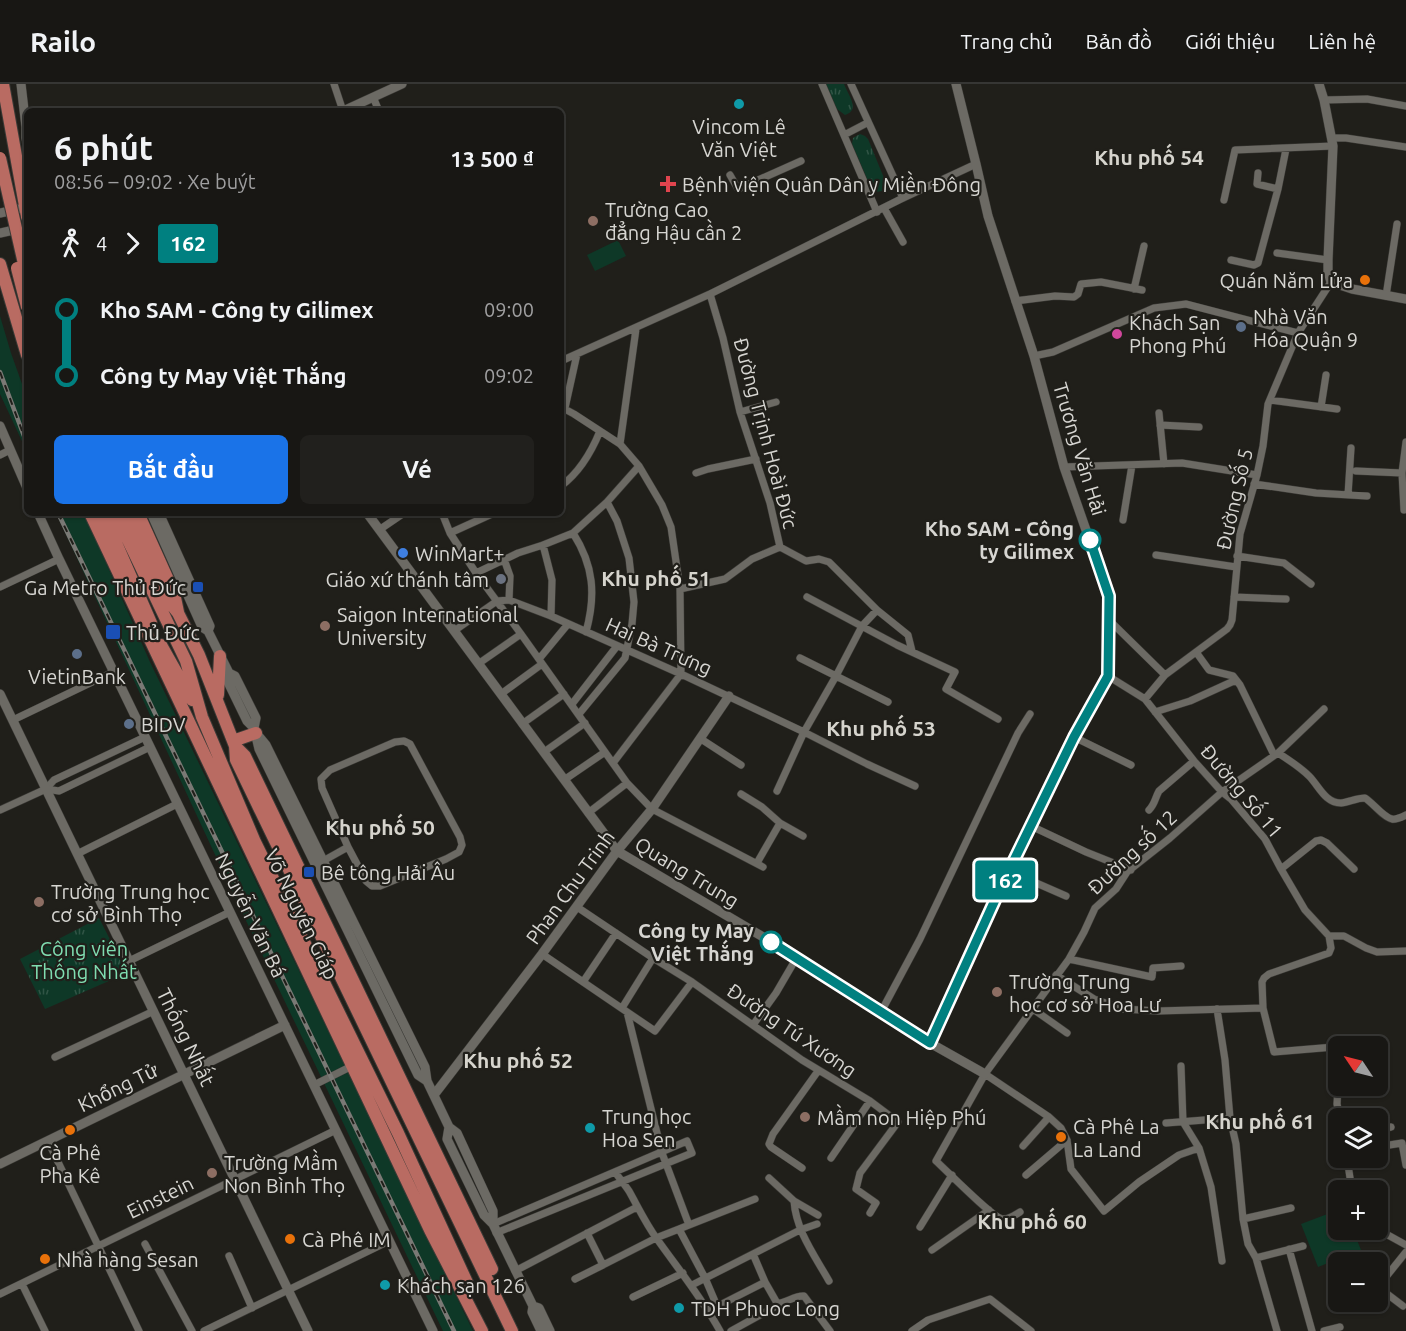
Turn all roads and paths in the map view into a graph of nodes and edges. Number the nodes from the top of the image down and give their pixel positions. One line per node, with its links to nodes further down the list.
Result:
1 (3, 84): 24 (highway)
2 (21, 84): 12 (street)
3 (334, 84): 13 (street)
4 (402, 84): 9 (street)
5 (822, 84): 17 (street)
6 (851, 84): 16 (street)
7 (956, 84): 23 (street, Trương Văn Hải)
8 (1319, 84): 10 (street)
9 (373, 97): 14 (street); 15 (street)
10 (1324, 100): 11 (street); 18 (street)
11 (1406, 106)
12 (24, 108)
13 (342, 108)
14 (349, 108)
15 (378, 108)
16 (867, 123): 17 (street); 30 (street)
17 (844, 135): 35 (street)
18 (1333, 142): 19 (street); 20 (street); 44 (street)
19 (1406, 147)
20 (1286, 149): 28 (street); 32 (street)
21 (0, 158): 46 (highway, bridge)
22 (801, 161): 26 (street)
23 (976, 164): 30 (street); 54 (street, Trương Văn Hải)
24 (18, 166): 27 (highway); 31 (highway)
25 (1258, 173): 28 (street)
26 (730, 175)
27 (0, 184)
28 (1278, 189): 43 (street)
29 (0, 196): 49 (highway, bridge)
30 (903, 198): 33 (street)
31 (24, 200)
32 (1224, 200)
33 (884, 208): 35 (street); 40 (street)
34 (24, 211): 36 (street)
35 (877, 212): 48 (street)
36 (0, 213)
37 (1397, 224): 50 (street)
38 (24, 228): 39 (street)
39 (0, 233)
40 (903, 242)
41 (1144, 246): 54 (street)
42 (1277, 253): 44 (street)
43 (1231, 260)
44 (1328, 260): 47 (street)
45 (0, 264): 52 (highway)
46 (24, 264)
47 (1331, 282): 50 (street); 56 (street, Đường Số 5)
48 (710, 294): 55 (street); 68 (street, Đường Trịnh Hoài Đức)
49 (24, 295)
50 (1386, 296): 53 (street)
51 (24, 298): 52 (highway)
52 (5, 299): 57 (highway)
53 (1406, 299)
54 (1016, 301): 59 (street, Trương Văn Hải)
55 (636, 329): 58 (street); 75 (street)
56 (1298, 333): 59 (street); 62 (street, Đường Số 5)
57 (24, 347)
58 (577, 354): 60 (street); 64 (street)
59 (1034, 356): 83 (street, Trương Văn Hải)
60 (564, 360)
61 (1326, 375): 65 (street)
62 (1270, 400): 65 (street); 87 (street, Đường Số 5)
63 (776, 402): 68 (street)
64 (564, 403)
65 (1321, 407): 67 (street)
66 (564, 408): 73 (street)
67 (1337, 409)
68 (740, 412): 79 (street, Đường Trịnh Hoài Đức)
69 (1159, 413): 70 (street)
70 (1160, 425): 72 (street); 80 (street)
71 (0, 426): 77 (street)
72 (1199, 427)
73 (600, 431): 75 (street); 89 (street)
74 (1406, 442): 86 (street)
75 (620, 444): 82 (street)
76 (1351, 448): 91 (street)
77 (10, 450): 78 (street); 88 (street)
78 (0, 455)
79 (756, 459): 85 (street); 112 (street, Đường Trịnh Hoài Đức)
80 (1164, 464): 81 (street); 87 (street)
81 (1132, 465): 83 (street); 107 (street)
82 (639, 466): 93 (street); 121 (street)
83 (1064, 467): 130 (street, Trương Văn Hải)
84 (1356, 471): 86 (street)
85 (696, 473)
86 (1402, 473): 94 (street)
87 (1257, 475): 90 (street, Đường Số 5)
88 (24, 481)
89 (564, 484)
90 (1254, 484): 91 (street); 114 (street, Đường Số 5)
91 (1348, 495): 92 (street)
92 (1367, 496)
93 (607, 502): 110 (street); 138 (street)
94 (1404, 510)
95 (39, 516): 115 (street, Nguyễn Văn Bá)
96 (91, 516): 197 (highway, Võ Nguyên Giáp)
97 (103, 516): 163 (highway, Võ Nguyên Giáp)
98 (117, 516): 128 (highway)
99 (126, 516): 128 (highway)
100 (139, 516): 128 (highway, Võ Nguyên Giáp)
101 (152, 516): 133 (street)
102 (160, 516): 133 (street)
103 (369, 516): 108 (street)
104 (400, 516): 108 (street)
105 (443, 516): 109 (street)
106 (488, 516): 109 (street)
107 (1123, 520)
108 (379, 530): 134 (street)
109 (450, 533): 118 (street)
110 (573, 533): 111 (street); 135 (street)
111 (543, 545): 116 (street); 129 (street)
112 (780, 547): 121 (street); 127 (street, Đường Trịnh Hoài Đức)
113 (1156, 555): 117 (street)
114 (1237, 556): 117 (street, Đường Số 5); 119 (street)
115 (58, 559): 120 (street); 145 (street, Nguyễn Văn Bá)
116 (504, 559): 118 (street); 125 (street)
117 (1236, 567): 123 (street, Đường Số 5)
118 (476, 573): 126 (street)
119 (1311, 584)
120 (0, 587)
121 (680, 589): 146 (street)
122 (807, 597): 132 (street)
123 (1234, 597): 124 (street); 140 (street, Đường Số 5)
124 (1286, 599)
125 (509, 600): 126 (street, Hai Bà Trưng); 129 (street, Hai Bà Trưng)
126 (497, 601): 134 (street); 136 (street)
127 (877, 610): 132 (street); 139 (street, Đường Trịnh Hoài Đức)
128 (172, 612): 156 (highway, Võ Nguyên Giáp); 163 (highway, Võ Nguyên Giáp)
129 (551, 616): 131 (street, Hai Bà Trưng)
130 (1108, 619): 147 (street); 149 (street, Trương Văn Hải)
131 (568, 624): 135 (street, Hai Bà Trưng); 143 (street)
132 (862, 626): 139 (street); 148 (street)
133 (208, 631): 141 (street)
134 (454, 631): 144 (street)
135 (586, 632): 137 (street, Hai Bà Trưng)
136 (521, 634): 143 (street); 144 (street)
137 (617, 646): 138 (street, Hai Bà Trưng); 158 (street)
138 (627, 650): 146 (street, Hai Bà Trưng); 161 (street)
139 (912, 651): 164 (street)
140 (1196, 652): 147 (street, Đường Số 5); 150 (street)
141 (220, 656): 156 (highway); 168 (street)
142 (800, 658): 148 (street)
143 (540, 661): 152 (street); 153 (street)
144 (478, 664): 152 (street)
145 (113, 672): 165 (street); 170 (street, Nguyễn Văn Bá)
146 (681, 674): 154 (street, Hai Bà Trưng); 179 (street)
147 (1165, 675): 155 (street, Đường Số 5)
148 (837, 676): 157 (street); 169 (street)
149 (1108, 676): 155 (street, Đường Số 11); 171 (street, Trương Văn Hải)
150 (1236, 680): 160 (street); 177 (street)
151 (0, 694): 165 (street, Thống Nhất)
152 (501, 694): 167 (street)
153 (564, 694): 158 (street); 167 (street)
154 (729, 696): 169 (street, Hai Bà Trưng); 172 (street, Phan Chu Trinh)
155 (1145, 699): 160 (street, Đường Số 11)
156 (218, 702): 173 (highway, Võ Nguyên Giáp)
157 (888, 702)
158 (572, 704): 161 (street)
159 (1324, 709): 177 (street, Đường số 12)
160 (1155, 712): 178 (street, Đường Số 11)
161 (579, 714): 166 (street)
162 (1030, 714): 230 (street)
163 (202, 717): 199 (highway, Võ Nguyên Giáp)
164 (998, 719)
165 (13, 720): 185 (street, Thống Nhất)
166 (585, 723): 175 (street); 176 (street)
167 (522, 724): 175 (street)
168 (255, 730): 173 (highway); 203 (street); 242 (street)
169 (804, 732): 184 (street, Hai Bà Trưng); 186 (street)
170 (145, 737): 174 (street, Nguyễn Văn Bá); 185 (street)
171 (1074, 737): 181 (street); 196 (street, Trương Văn Hải)
172 (700, 739): 180 (street); 191 (street, Phan Chu Trinh)
173 (234, 744): 333 (highway, Võ Nguyên Giáp); 334 (highway, Võ Nguyên Giáp)
174 (150, 747): 185 (street); 189 (street, Nguyễn Văn Bá)
175 (544, 752): 182 (street)
176 (605, 752): 179 (street); 182 (street)
177 (1276, 754): 187 (street, Đường số 12); 194 (street)
178 (1194, 761): 187 (street, Đường Số 11); 192 (street)
179 (613, 763): 183 (street)
180 (741, 765)
181 (1131, 765)
182 (564, 780): 193 (street)
183 (627, 783): 191 (street); 193 (street)
184 (915, 786)
185 (46, 789): 190 (street); 202 (street, Thống Nhất)
186 (777, 791)
187 (1222, 792): 204 (street, Đường Số 11); 206 (street, Đường số 12)
188 (741, 794): 195 (street)
189 (177, 804): 202 (street); 212 (street, Nguyễn Văn Bá)
190 (0, 810)
191 (652, 810): 195 (street); 201 (street, Phan Chu Trinh)
192 (1149, 810)
193 (588, 813): 201 (street)
194 (1406, 815)
195 (780, 823): 198 (street)
196 (1031, 826): 206 (street); 207 (street, Trương Văn Hải)
197 (242, 836): 199 (highway); 210 (highway, Võ Nguyên Giáp)
198 (803, 836)
199 (255, 842): 208 (highway, Võ Nguyên Giáp)
200 (348, 847): 200 (street); 203 (street)
201 (617, 851): 211 (street, Phan Chu Trinh); 217 (street, Quang Trung)
202 (78, 854): 220 (street, Thống Nhất)
203 (323, 861): 242 (street)
204 (1281, 869): 205 (street); 214 (street, Đường Số 11)
205 (1354, 869)
206 (1131, 870): 219 (street, Đường số 12)
207 (1009, 871): 209 (street); 234 (street, Trương Văn Hải)
208 (276, 883): 210 (highway); 289 (highway, Võ Nguyên Giáp)
209 (1066, 896)
210 (273, 898): 237 (highway, Võ Nguyên Giáp)
211 (577, 906): 213 (street, Đường Tú Xương); 216 (street, Phan Chu Trinh)
212 (230, 912): 220 (street); 231 (street, Nguyễn Văn Bá)
213 (616, 933): 218 (street, Đường Tú Xương); 223 (street)
214 (1329, 936): 215 (street); 225 (street)
215 (1406, 951)
216 (543, 954): 223 (street); 244 (street, Phan Chu Trinh)
217 (797, 957): 230 (street, Quang Trung); 232 (street)
218 (653, 958): 224 (street, Đường Tú Xương); 228 (street)
219 (1069, 959): 221 (street); 222 (street, Đường số 12)
220 (129, 961): 229 (street, Thống Nhất)
221 (1181, 966)
222 (1056, 975): 226 (street, Đường số 12); 227 (street)
223 (583, 982): 228 (street)
224 (692, 982): 228 (street); 232 (street, Đường Tú Xương)
225 (1263, 1008): 227 (street); 235 (street)
226 (1033, 1009): 233 (street); 241 (street, Đường số 12)
227 (1217, 1009): 247 (street)
228 (624, 1010): 258 (street)
229 (154, 1011): 236 (street); 240 (street, Thống Nhất)
230 (881, 1012): 234 (street, Quang Trung)
231 (285, 1025): 240 (street, Khổng Tử); 243 (street, Nguyễn Văn Bá)
232 (753, 1025): 239 (street, Đường Tú Xương)
233 (1067, 1033)
234 (930, 1043): 241 (street, Quang Trung)
235 (1328, 1048)
236 (55, 1057)
237 (352, 1066): 243 (street); 284 (highway, Võ Nguyên Giáp)
238 (1181, 1066): 248 (street)
239 (819, 1071): 245 (street, Đường Tú Xương); 263 (street)
240 (184, 1074): 254 (street, Khổng Tử); 268 (street, Thống Nhất)
241 (985, 1074): 246 (street); 265 (street, Đường số 12)
242 (427, 1081): 244 (street)
243 (314, 1085): 252 (street, Nguyễn Văn Bá)
244 (434, 1095): 282 (street)
245 (870, 1101): 259 (street); 276 (street, Đường Tú Xương)
246 (1049, 1117): 253 (street); 256 (street)
247 (1230, 1118): 248 (street); 278 (street)
248 (1183, 1122): 249 (street); 257 (street)
249 (1166, 1123)
250 (1391, 1127): 251 (street)
251 (1388, 1128)
252 (336, 1130): 268 (street, Einstein); 290 (street, Nguyễn Văn Bá)
253 (1067, 1140): 257 (street); 266 (street)
254 (48, 1141): 261 (street, Khổng Tử); 293 (street)
255 (1388, 1145): 262 (street)
256 (1023, 1146)
257 (1199, 1148): 301 (street)
258 (662, 1153): 260 (street); 260 (street); 264 (street)
259 (831, 1158)
260 (665, 1163): 269 (street); 280 (street)
261 (0, 1164)
262 (1406, 1165)
263 (802, 1168)
264 (615, 1172): 269 (street); 282 (street)
265 (952, 1175): 274 (street); 281 (street)
266 (1026, 1175)
267 (769, 1178): 271 (street)
268 (235, 1179): 293 (street, Einstein); 313 (street, Thống Nhất)
269 (622, 1182): 272 (street); 282 (street)
270 (755, 1199): 280 (street)
271 (794, 1201): 277 (street); 285 (street)
272 (637, 1207): 286 (street); 288 (street)
273 (1291, 1208): 278 (street)
274 (989, 1210): 275 (street); 296 (street)
275 (1020, 1212)
276 (870, 1213)
277 (818, 1215)
278 (1243, 1219): 300 (street)
279 (817, 1224): 285 (street)
280 (689, 1225): 283 (street)
281 (921, 1227)
282 (495, 1229): 303 (street)
283 (679, 1229): 288 (street); 306 (street)
284 (430, 1230): 289 (highway); 317 (highway, Võ Nguyên Giáp)
285 (800, 1230): 298 (street); 308 (street)
286 (587, 1233): 302 (street); 303 (street)
287 (1388, 1234): 292 (street)
288 (656, 1238): 302 (street); 304 (street)
289 (447, 1241): 309 (highway, Võ Nguyên Giáp)
290 (389, 1242): 313 (street); 330 (street, Nguyễn Văn Bá)
291 (145, 1244): 327 (street)
292 (1406, 1245)
293 (98, 1246): 311 (street, Einstein); 326 (street)
294 (1303, 1246): 295 (street)
295 (1289, 1249): 300 (street); 343 (street)
296 (932, 1250)
297 (1406, 1252): 305 (street)
298 (753, 1254): 306 (street); 310 (street)
299 (229, 1256): 322 (street)
300 (1256, 1258): 342 (street)
301 (1222, 1261)
302 (603, 1265): 307 (street)
303 (515, 1271): 319 (street)
304 (683, 1273): 312 (street); 316 (street)
305 (1388, 1274)
306 (705, 1278): 312 (street); 320 (street)
307 (575, 1279)
308 (830, 1281)
309 (467, 1282): 317 (highway); 332 (highway, Võ Nguyên Giáp)
310 (765, 1282): 318 (street); 320 (street)
311 (22, 1284): 314 (street, Einstein); 325 (street)
312 (692, 1285): 323 (street)
313 (289, 1290): 322 (street); 329 (street, Thống Nhất)
314 (0, 1294)
315 (1388, 1295): 321 (street)
316 (633, 1297)
317 (466, 1299): 331 (highway, Võ Nguyên Giáp)
318 (780, 1304): 338 (street); 339 (street)
319 (533, 1306): 335 (street); 336 (street)
320 (717, 1306): 323 (street)
321 (1403, 1306)
322 (252, 1308): 328 (street)
323 (709, 1310): 337 (street)
324 (1340, 1327): 344 (street)
325 (45, 1331)
326 (139, 1331)
327 (192, 1331)
328 (204, 1331)
329 (308, 1331)
330 (433, 1331)
331 (482, 1331)
332 (490, 1331)
333 (512, 1331)
334 (522, 1331)
335 (541, 1331)
336 (550, 1331)
337 (720, 1331)
338 (731, 1331)
339 (830, 1331)
340 (912, 1331): 341 (street)
341 (1031, 1331)
342 (1277, 1331)
343 (1312, 1331)
344 (1324, 1331)

